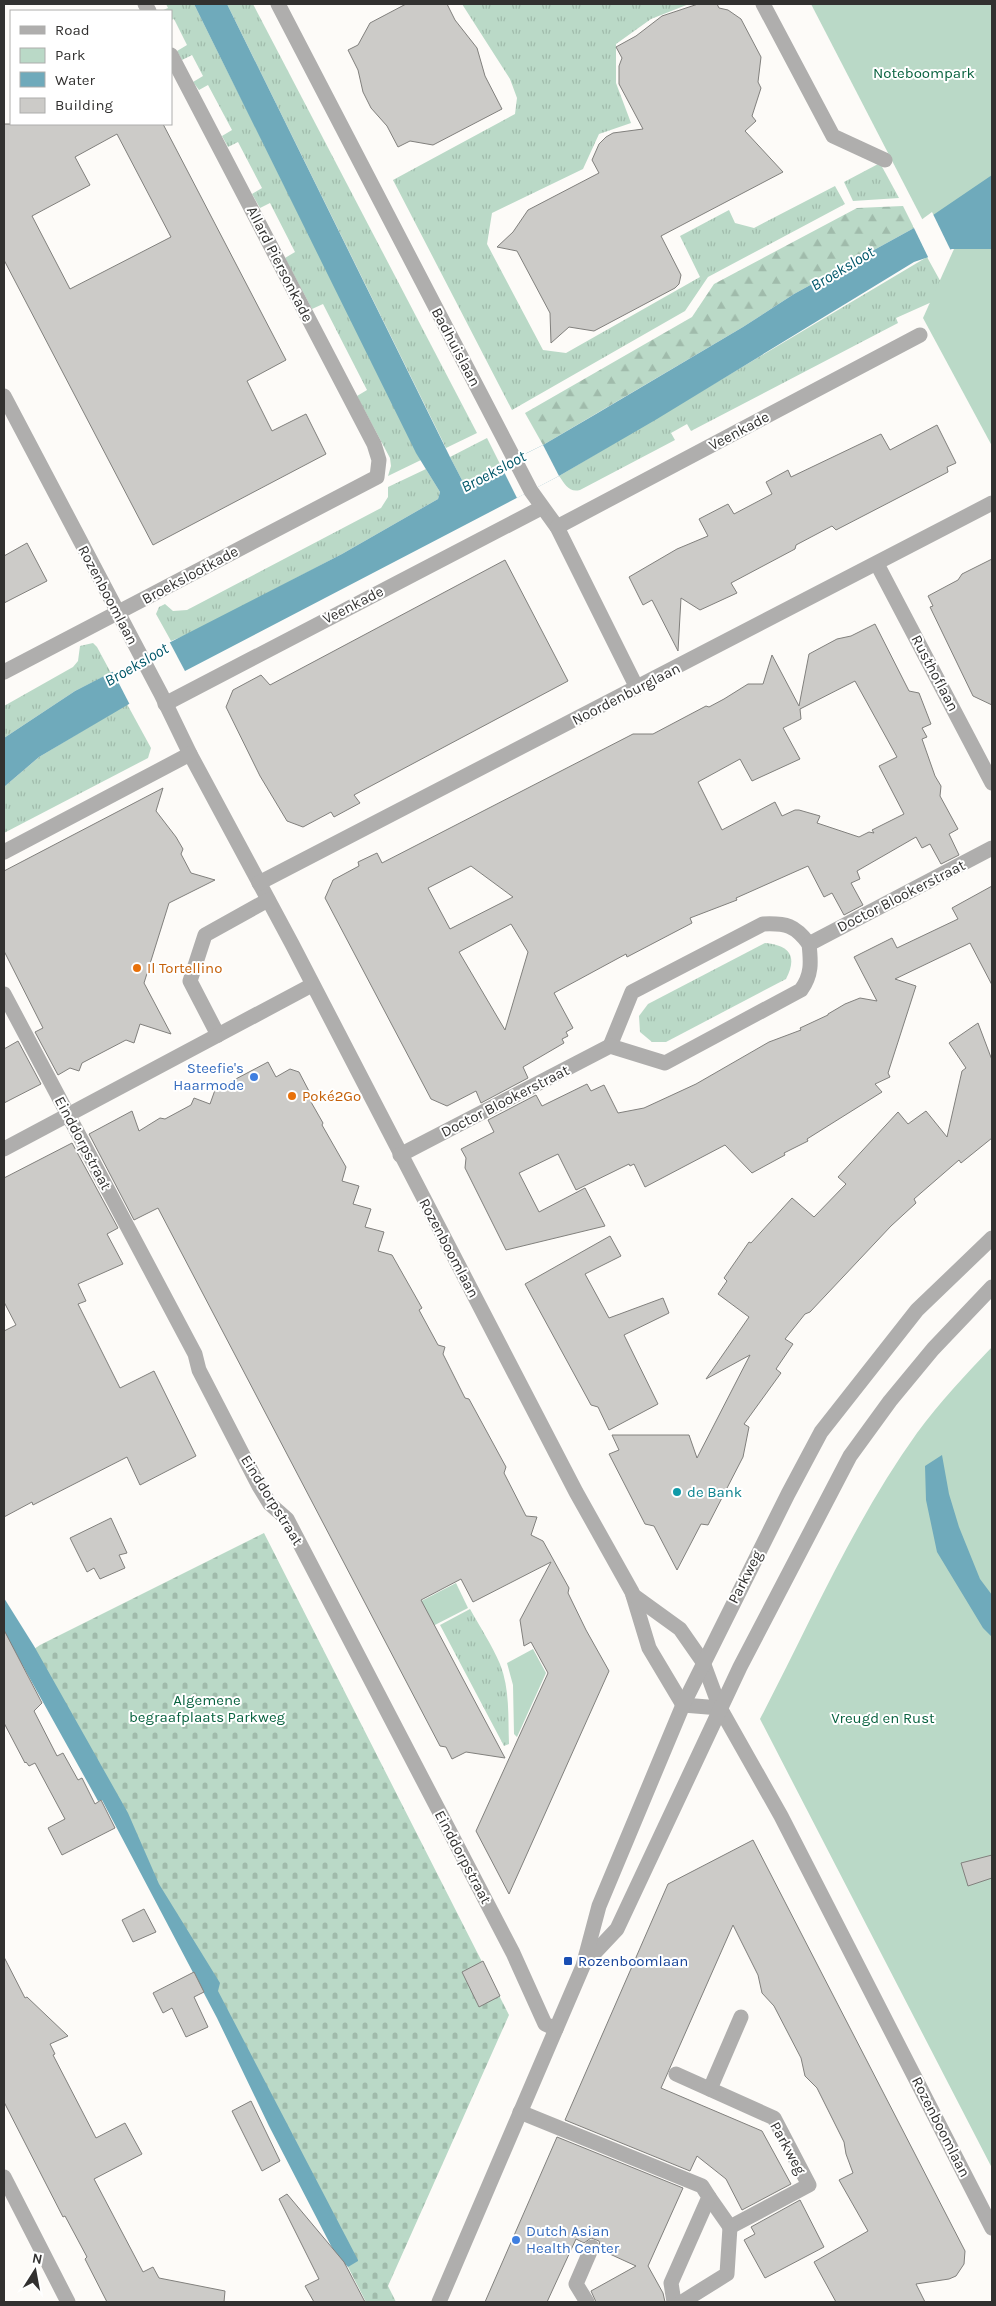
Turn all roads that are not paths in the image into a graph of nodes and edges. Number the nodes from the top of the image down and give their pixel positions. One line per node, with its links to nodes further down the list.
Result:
1 (278, 4): 9 (street, Badhuislaan)
2 (763, 4): 4 (street)
3 (172, 57): 7 (street, Allard Piersonkade)
4 (885, 160)
5 (920, 335): 10 (street, Veenkade)
6 (4, 396): 12 (street, Rozenboomlaan)
7 (377, 477): 12 (street, Broekslootkade)
8 (992, 503): 11 (street, Noordenburglaan)
9 (541, 508): 10 (street, Badhuislaan); 15 (street, Veenkade)
10 (557, 526): 14 (street, Badhuislaan)
11 (877, 564): 14 (street, Noordenburglaan); 17 (street, Rusthoflaan)
12 (117, 613): 13 (street, Broekslootkade); 15 (street, Rozenboomlaan)
13 (4, 672)
14 (637, 688): 20 (street, Noordenburglaan)
15 (163, 699): 16 (street, Rozenboomlaan)
16 (190, 754): 19 (street); 20 (street, Rozenboomlaan)
17 (992, 783)
18 (992, 848): 22 (street, Doctor Blookerstraat)
19 (4, 852)
20 (259, 883): 21 (street, Rozenboomlaan)
21 (268, 900): 23 (street, Rozenboomlaan); 25 (street)
22 (809, 944): 26 (street); 26 (street)
23 (312, 985): 25 (street); 29 (street, Rozenboomlaan)
24 (4, 994): 27 (street, Einddorpstraat)
25 (218, 1035): 27 (street)
26 (610, 1046): 29 (street, Doctor Blookerstraat)
27 (68, 1115): 28 (street); 38 (street, Einddorpstraat)
28 (4, 1148)
29 (400, 1155): 32 (street, Rozenboomlaan)
30 (992, 1238): 33 (street, Parkweg)
31 (992, 1287): 35 (street, Parkweg)
32 (633, 1595): 33 (street, Rozenboomlaan); 34 (street, Rozenboomlaan)
33 (703, 1662): 34 (street, Parkweg); 35 (street, Rozenboomlaan)
34 (683, 1706): 35 (street); 36 (street, Parkweg)
35 (720, 1708): 36 (street, Parkweg); 45 (street, Rozenboomlaan)
36 (583, 1966): 38 (street, Parkweg)
37 (742, 2017): 40 (street)
38 (556, 2029): 41 (street, Parkweg)
39 (676, 2074): 40 (street, Parkweg)
40 (710, 2089): 44 (street, Parkweg)
41 (520, 2112): 43 (street); 48 (street, Parkweg)
42 (4, 2177): 47 (street)
43 (709, 2197): 44 (street); 50 (street)
44 (730, 2227): 51 (street)
45 (992, 2228)
46 (592, 2246): 49 (street)
47 (68, 2302)
48 (439, 2302)
49 (587, 2302)
50 (674, 2302)
51 (682, 2302)

